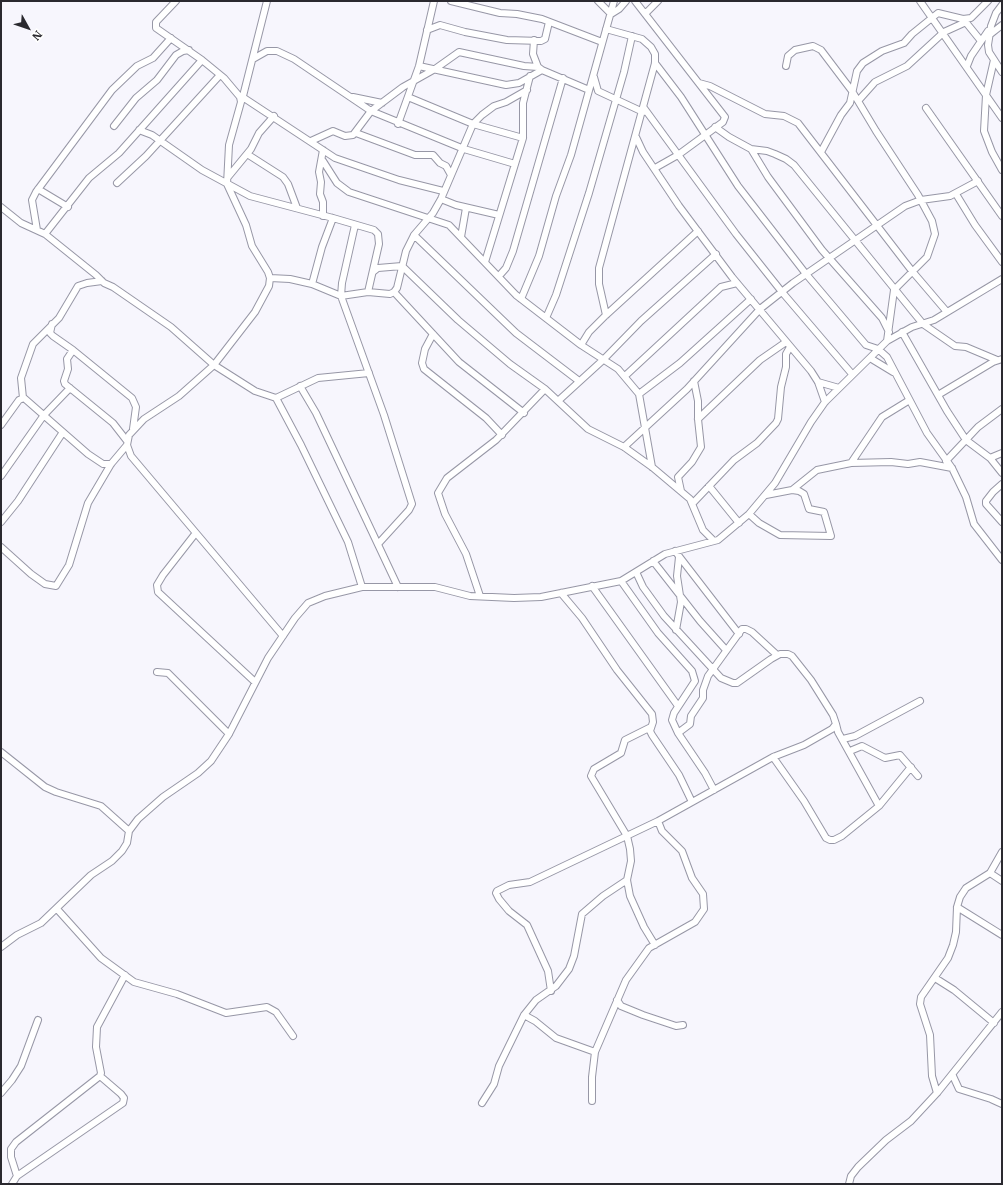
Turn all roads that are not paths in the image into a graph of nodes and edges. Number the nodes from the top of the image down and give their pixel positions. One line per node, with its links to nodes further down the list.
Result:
1 (176, 1): 25 (street)
2 (267, 1): 30 (street)
3 (434, 1): 21 (street)
4 (451, 1): 17 (street)
5 (598, 1): 13 (street)
6 (614, 1): 13 (street)
7 (626, 1): 13 (street)
8 (635, 1): 14 (street)
9 (658, 1): 14 (street)
10 (920, 1): 15 (street)
11 (988, 1): 16 (street)
12 (1002, 5): 19 (street)
13 (611, 14): 20 (street)
14 (645, 14): 45 (street)
15 (933, 17): 16 (street); 22 (street); 48 (street)
16 (964, 20): 22 (street); 27 (street)
17 (549, 22): 26 (street); 28 (street)
18 (1002, 25): 24 (street)
19 (991, 26): 24 (street); 27 (street)
20 (606, 29): 23 (street); 28 (street)
21 (427, 30): 26 (street); 34 (street)
22 (944, 32): 36 (street); 54 (street)
23 (632, 36): 33 (street); 53 (street)
24 (988, 36): 32 (street)
25 (171, 38): 29 (street); 86 (street)
26 (534, 40): 37 (street)
27 (981, 41): 36 (street)
28 (602, 42): 41 (street)
29 (188, 50): 31 (street); 63 (street)
30 (253, 59): 50 (street); 52 (street)
31 (202, 60): 40 (street); 65 (street)
32 (994, 60): 39 (street); 49 (street)
33 (656, 63): 57 (street); 67 (street)
34 (419, 66): 38 (street); 44 (street)
35 (786, 66): 48 (street)
36 (967, 66): 49 (street)
37 (540, 68): 38 (street); 42 (street); 43 (street)
38 (435, 69): 42 (street); 44 (street)
39 (1002, 72)
40 (220, 75): 52 (street); 70 (street)
41 (594, 75): 47 (street); 53 (street)
42 (530, 76): 46 (street)
43 (563, 78): 47 (street); 116 (street)
44 (414, 81): 51 (street); 55 (street)
45 (699, 82): 64 (street); 75 (street)
46 (527, 90): 62 (street); 69 (street)
47 (589, 90): 127 (street)
48 (852, 91): 54 (street); 75 (street)
49 (986, 95): 60 (street); 81 (street)
50 (351, 97): 55 (street); 58 (street)
51 (408, 98): 61 (street); 62 (street)
52 (243, 100): 59 (street); 83 (street)
53 (616, 101): 57 (street); 132 (street)
54 (858, 101): 90 (street)
55 (382, 103): 58 (street)
56 (926, 108): 84 (street)
57 (643, 110): 68 (street); 77 (street)
58 (371, 111): 61 (street); 66 (street)
59 (274, 116): 71 (street); 76 (street)
60 (1002, 118)
61 (398, 124): 72 (street)
62 (473, 124): 69 (street); 72 (street)
63 (114, 126)
64 (715, 127): 67 (street); 73 (street)
65 (139, 130): 70 (street); 92 (street)
66 (356, 133): 71 (street); 82 (street)
67 (704, 134): 77 (street); 115 (street)
68 (636, 137): 80 (street); 131 (street)
69 (523, 138): 79 (street)
70 (160, 140): 83 (street); 85 (street)
71 (311, 141): 74 (street)
72 (464, 148): 79 (street); 82 (street)
73 (751, 149): 107 (street); 109 (street)
74 (323, 150): 78 (street); 87 (street)
75 (821, 152): 100 (street)
76 (247, 154): 83 (street); 93 (street)
77 (678, 155): 80 (street); 125 (street)
78 (323, 161): 96 (street); 99 (street)
79 (515, 164): 95 (street)
80 (655, 168): 103 (street)
81 (1002, 170)
82 (450, 175): 87 (street)
83 (228, 180): 93 (street); 117 (street)
84 (978, 181): 88 (street); 97 (street)
85 (117, 184)
86 (38, 189): 92 (street); 102 (street)
87 (443, 191): 89 (street)
88 (956, 194): 90 (street); 111 (street)
89 (441, 199): 94 (street); 99 (street)
90 (921, 200): 100 (street); 113 (street)
91 (1, 207): 102 (street)
92 (68, 207): 104 (street)
93 (297, 208): 96 (street)
94 (466, 208): 95 (street); 106 (street)
95 (499, 215): 110 (street)
96 (323, 216): 98 (street)
97 (1002, 216)
98 (333, 218): 101 (street); 121 (street)
99 (429, 218): 105 (street); 106 (street)
100 (877, 224): 107 (street); 113 (street)
101 (355, 225): 114 (street); 126 (street)
102 (38, 230): 104 (street)
103 (698, 231): 108 (street); 131 (street)
104 (46, 234): 119 (street)
105 (414, 235): 112 (street); 152 (street)
106 (461, 237): 110 (street)
107 (854, 239): 109 (street); 122 (street)
108 (716, 254): 120 (street); 145 (street)
109 (829, 258): 115 (street); 136 (street)
110 (485, 262): 116 (street)
111 (1002, 262)
112 (402, 266): 114 (street); 124 (street); 158 (street)
113 (912, 271): 122 (street); 130 (street)
114 (373, 272): 123 (street)
115 (806, 274): 125 (street); 141 (street)
116 (499, 276): 127 (street)
117 (270, 278): 121 (street); 147 (street)
118 (1002, 279): 130 (street)
119 (102, 281): 133 (street); 147 (street)
120 (737, 283): 128 (street); 151 (street)
121 (312, 284): 126 (street)
122 (894, 290): 134 (street); 136 (street)
123 (368, 292): 124 (street); 126 (street)
124 (394, 292): 137 (street)
125 (782, 292): 129 (street); 150 (street)
126 (341, 296): 148 (street)
127 (521, 299): 132 (street)
128 (751, 299): 129 (street); 159 (street)
129 (760, 310): 140 (street); 153 (street)
130 (947, 312): 134 (street)
131 (606, 315): 139 (street)
132 (546, 318): 139 (street)
133 (52, 324): 142 (street); 161 (street)
134 (923, 324): 135 (street); 146 (street)
135 (902, 332): 138 (street); 160 (street)
136 (889, 333): 138 (street)
137 (432, 334): 167 (street); 174 (street)
138 (887, 341): 143 (street)
139 (581, 345): 145 (street)
140 (788, 345): 154 (street); 169 (street); 188 (street)
141 (866, 345): 143 (street); 144 (street)
142 (73, 350): 156 (street); 172 (street)
143 (878, 350): 144 (street); 149 (street)
144 (868, 358): 149 (street); 150 (street)
145 (604, 360): 151 (street); 152 (street)
146 (1000, 360): 160 (street)
147 (214, 365): 162 (street); 172 (street)
148 (368, 373): 155 (street); 199 (street)
149 (894, 373): 164 (street)
150 (852, 374): 157 (street)
151 (625, 376): 159 (street)
152 (579, 381): 163 (street)
153 (694, 381): 169 (street); 171 (street)
154 (818, 382): 157 (street); 165 (street)
155 (300, 386): 162 (street); 199 (street)
156 (70, 388): 168 (street); 176 (street)
157 (839, 388): 165 (street)
158 (545, 389): 163 (street); 167 (street)
159 (639, 394): 171 (street)
160 (938, 395): 175 (street)
161 (23, 398): 168 (street); 170 (street)
162 (276, 398): 208 (street)
163 (558, 401): 177 (street)
164 (908, 401): 180 (street); 181 (street)
165 (825, 402): 191 (street)
166 (1002, 409): 175 (street)
167 (524, 413): 174 (street)
168 (44, 415): 173 (street); 186 (street)
169 (698, 419): 190 (street)
170 (1, 425)
171 (644, 429): 177 (street); 183 (street)
172 (133, 430): 176 (street)
173 (63, 432): 182 (street); 194 (street)
174 (502, 435): 211 (street)
175 (966, 440): 179 (street); 180 (street)
176 (127, 443): 182 (street); 197 (street)
177 (624, 447): 183 (street)
178 (1002, 453): 179 (street)
179 (990, 458): 185 (street)
180 (946, 461): 184 (street)
181 (851, 462): 184 (street); 189 (street)
182 (111, 464): 200 (street)
183 (652, 467): 190 (street)
184 (952, 468): 203 (street)
185 (1002, 473)
186 (1, 476)
187 (1002, 484): 195 (street)
188 (709, 486): 192 (street); 196 (street)
189 (792, 490): 191 (street); 193 (street)
190 (681, 491): 192 (street)
191 (766, 495): 193 (street)
192 (693, 503): 198 (street)
193 (749, 514): 196 (street)
194 (1, 522)
195 (1002, 522)
196 (739, 523): 198 (street)
197 (195, 534): 215 (street); 220 (street)
198 (713, 540): 201 (street)
199 (378, 544): 209 (street)
200 (1, 547)
201 (675, 551): 202 (street); 204 (street)
202 (679, 557): 212 (street); 214 (street)
203 (1002, 560)
204 (653, 561): 205 (street); 212 (street)
205 (636, 572): 206 (street); 213 (street)
206 (621, 581): 207 (street); 222 (street)
207 (592, 586): 210 (street); 222 (street)
208 (362, 587): 209 (street); 215 (street)
209 (398, 587): 211 (street)
210 (561, 593): 211 (street); 224 (street)
211 (480, 596)
212 (681, 597): 213 (street); 216 (street)
213 (676, 630): 218 (street)
214 (738, 634): 216 (street); 217 (street)
215 (283, 636): 220 (street)
216 (726, 650): 218 (street)
217 (777, 655): 218 (street); 223 (street)
218 (713, 670): 225 (street)
219 (157, 672): 226 (street)
220 (255, 682): 226 (street)
221 (920, 701): 227 (street)
222 (678, 706): 225 (street)
223 (836, 724): 227 (street); 230 (street)
224 (651, 727): 234 (street); 238 (street)
225 (678, 733): 233 (street)
226 (229, 734): 237 (street)
227 (843, 739): 228 (street)
228 (850, 751): 231 (street); 235 (street)
229 (1, 752): 237 (street)
230 (773, 757): 233 (street); 235 (street)
231 (912, 767): 232 (street); 235 (street)
232 (918, 776)
233 (714, 790): 234 (street)
234 (692, 802): 236 (street)
235 (879, 806)
236 (658, 821): 238 (street); 246 (street)
237 (129, 831): 244 (street)
238 (627, 836): 241 (street); 250 (street)
239 (1002, 852): 240 (street)
240 (990, 873): 242 (street); 243 (street)
241 (626, 880): 246 (street); 250 (street)
242 (1002, 881)
243 (957, 907): 245 (street); 249 (street)
244 (57, 909): 247 (street); 248 (street)
245 (1002, 935)
246 (654, 945): 251 (street)
247 (1, 947)
248 (126, 975): 257 (street); 259 (street)
249 (935, 978): 255 (street); 262 (street)
250 (551, 991): 253 (street)
251 (617, 1000): 256 (street); 258 (street)
252 (1002, 1012): 255 (street)
253 (524, 1015): 258 (street); 264 (street)
254 (38, 1020): 261 (street)
255 (994, 1023): 260 (street)
256 (683, 1025)
257 (293, 1036)
258 (595, 1052): 263 (street)
259 (100, 1076): 266 (street); 266 (street)
260 (953, 1076): 262 (street); 265 (street)
261 (1, 1093)
262 (937, 1093): 268 (street)
263 (592, 1101)
264 (482, 1103)
265 (1002, 1104)
266 (17, 1176): 267 (street)
267 (12, 1184)
268 (849, 1184)

